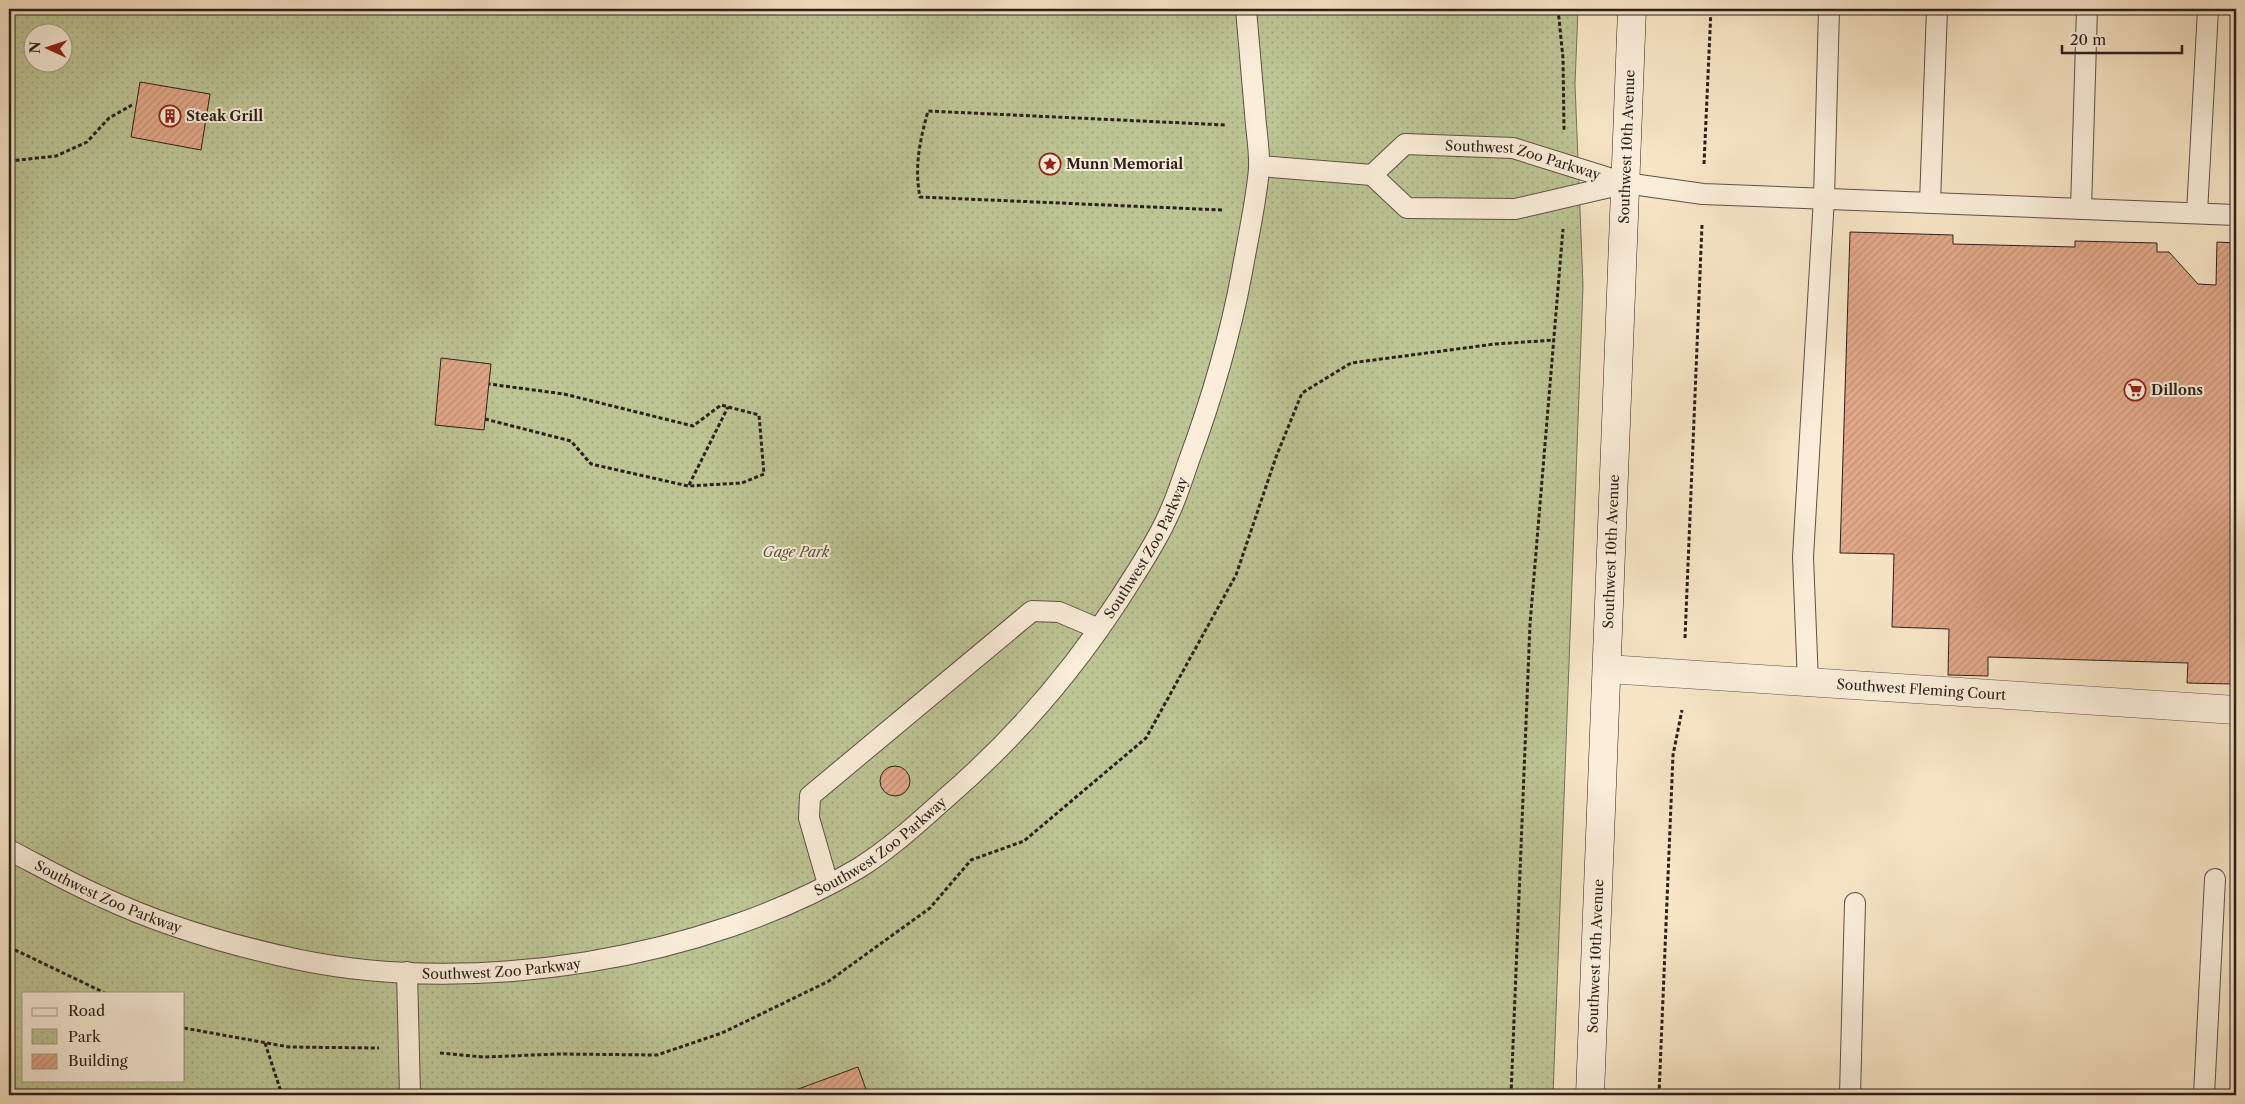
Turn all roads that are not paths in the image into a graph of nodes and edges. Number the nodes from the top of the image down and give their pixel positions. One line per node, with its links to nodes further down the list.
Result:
1 (1246, 9): 7 (lane, Southwest Zoo Parkway)
2 (1632, 9): 9 (main road, Southwest 10th Avenue)
3 (1829, 9): 10 (lane)
4 (1937, 9): 11 (lane)
5 (2087, 9): 12 (lane)
6 (2208, 9): 13 (lane)
7 (1259, 166): 8 (lane); 15 (lane, Southwest Zoo Parkway)
8 (1372, 175): 9 (lane, Southwest Zoo Parkway); 9 (lane, Southwest Zoo Parkway)
9 (1626, 183): 10 (lane); 16 (main road, Southwest 10th Avenue)
10 (1824, 198): 11 (lane); 17 (lane)
11 (1930, 202): 12 (lane)
12 (2081, 209): 13 (lane)
13 (2197, 213): 14 (lane)
14 (2236, 215)
15 (1099, 629): 21 (lane, Southwest Zoo Parkway); 21 (lane)
16 (1607, 669): 17 (main road, Southwest Fleming Court); 25 (main road, Southwest 10th Avenue)
17 (1808, 682): 18 (main road, Southwest Fleming Court)
18 (2236, 710)
19 (9, 850): 23 (lane, Southwest Zoo Parkway)
20 (2215, 879): 27 (lane)
21 (828, 884): 23 (lane, Southwest Zoo Parkway)
22 (1855, 903): 26 (lane)
23 (407, 972): 24 (lane)
24 (410, 1095)
25 (1590, 1095)
26 (1850, 1095)
27 (2204, 1095)

